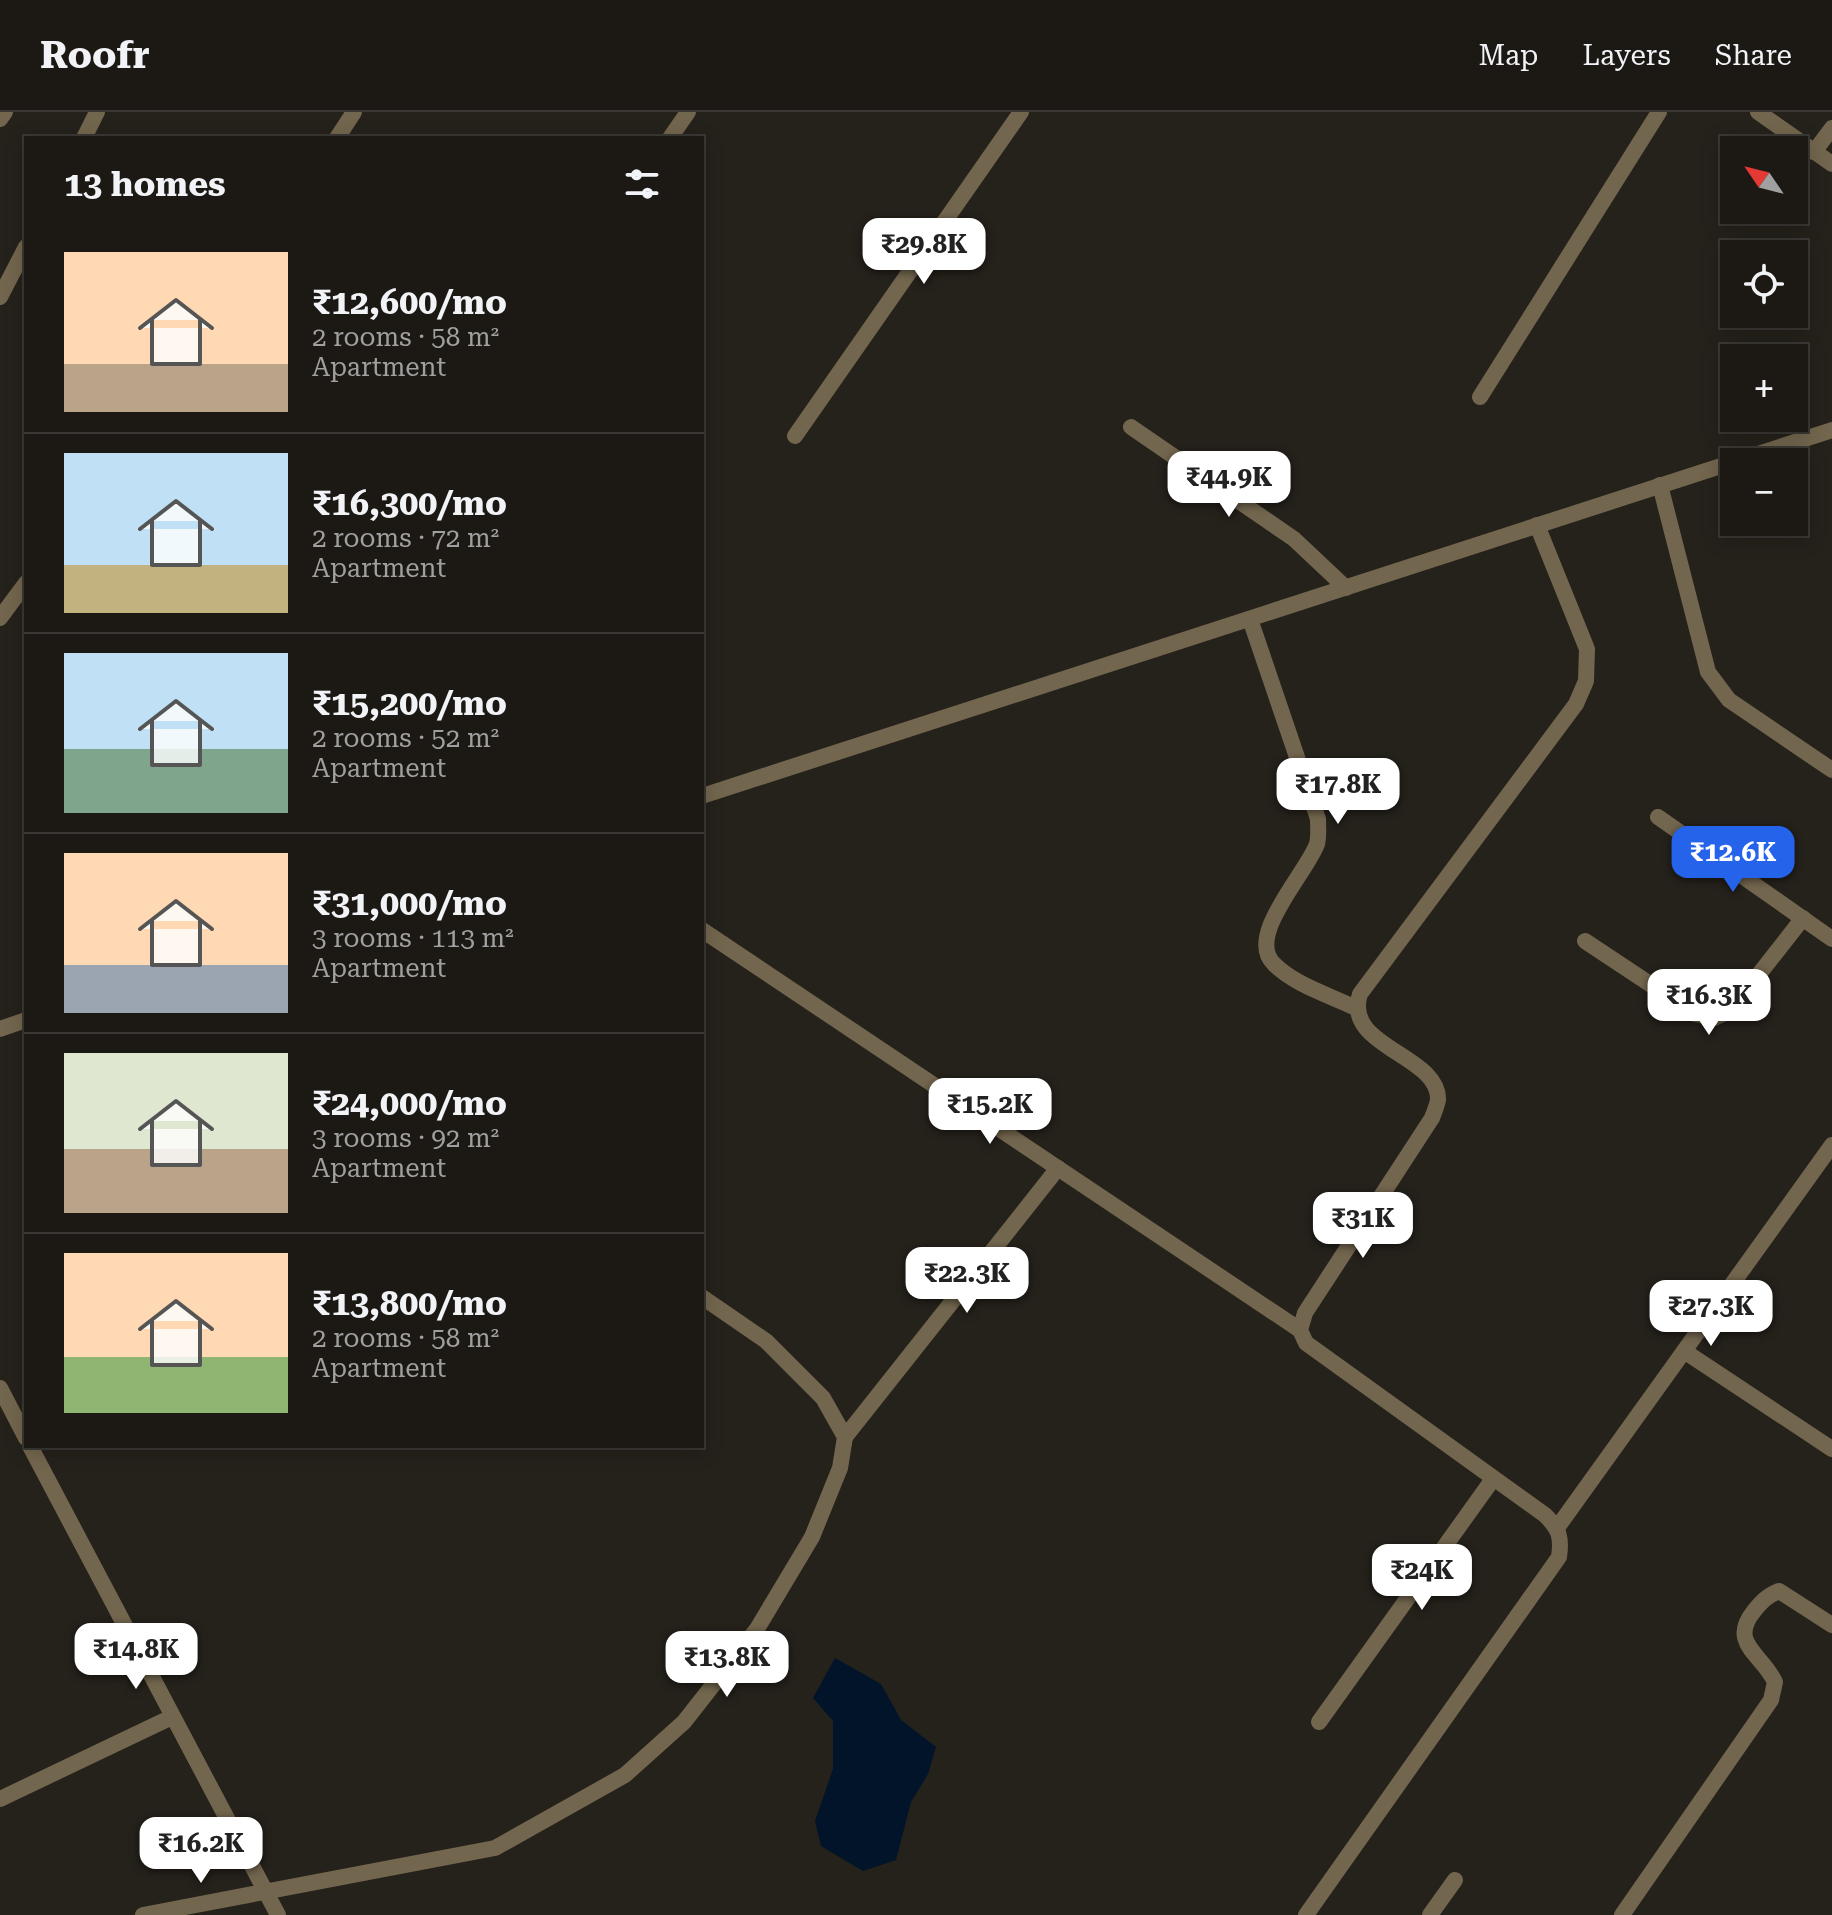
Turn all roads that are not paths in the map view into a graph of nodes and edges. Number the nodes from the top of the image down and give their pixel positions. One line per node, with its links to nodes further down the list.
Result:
1 (5, 112): 8 (street)
2 (97, 112): 10 (street)
3 (354, 112): 11 (street)
4 (688, 112): 12 (street)
5 (1021, 112): 20 (street)
6 (1659, 112): 17 (street)
7 (1758, 112): 13 (street)
8 (0, 119)
9 (1832, 128): 13 (street)
10 (85, 136)
11 (338, 136)
12 (671, 136)
13 (1814, 152): 14 (street)
14 (1832, 164)
15 (24, 251): 16 (street)
16 (0, 297)
17 (1480, 397)
18 (1131, 427): 24 (street)
19 (1832, 430): 21 (street)
20 (795, 436)
21 (1660, 485): 22 (street); 27 (street)
22 (1537, 525): 24 (street); 34 (street)
23 (24, 586): 25 (street)
24 (1346, 588): 26 (street)
25 (0, 618)
26 (1250, 619): 28 (street); 34 (street)
27 (1832, 770)
28 (704, 795)
29 (1658, 817): 30 (street)
30 (1803, 918): 32 (street); 33 (street)
31 (704, 931): 38 (street)
32 (1832, 939)
33 (1585, 941)
34 (1356, 1008): 40 (street)
35 (24, 1021): 36 (street)
36 (0, 1029)
37 (1832, 1145): 41 (street)
38 (1058, 1168): 40 (street); 44 (street)
39 (704, 1298): 44 (street)
40 (1300, 1330): 47 (street)
41 (1684, 1351): 46 (street); 48 (street)
42 (0, 1388): 43 (street)
43 (24, 1434)
44 (845, 1437): 54 (street)
45 (31, 1448): 50 (street)
46 (1832, 1449)
47 (1493, 1479): 48 (street); 51 (street)
48 (1557, 1528): 57 (street)
49 (1832, 1625): 59 (street)
50 (172, 1717): 52 (street); 54 (street)
51 (1319, 1722)
52 (0, 1799)
53 (1455, 1880): 58 (street)
54 (264, 1895): 55 (street); 56 (street)
55 (143, 1915)
56 (278, 1915)
57 (1306, 1915)
58 (1430, 1915)
59 (1622, 1915)

